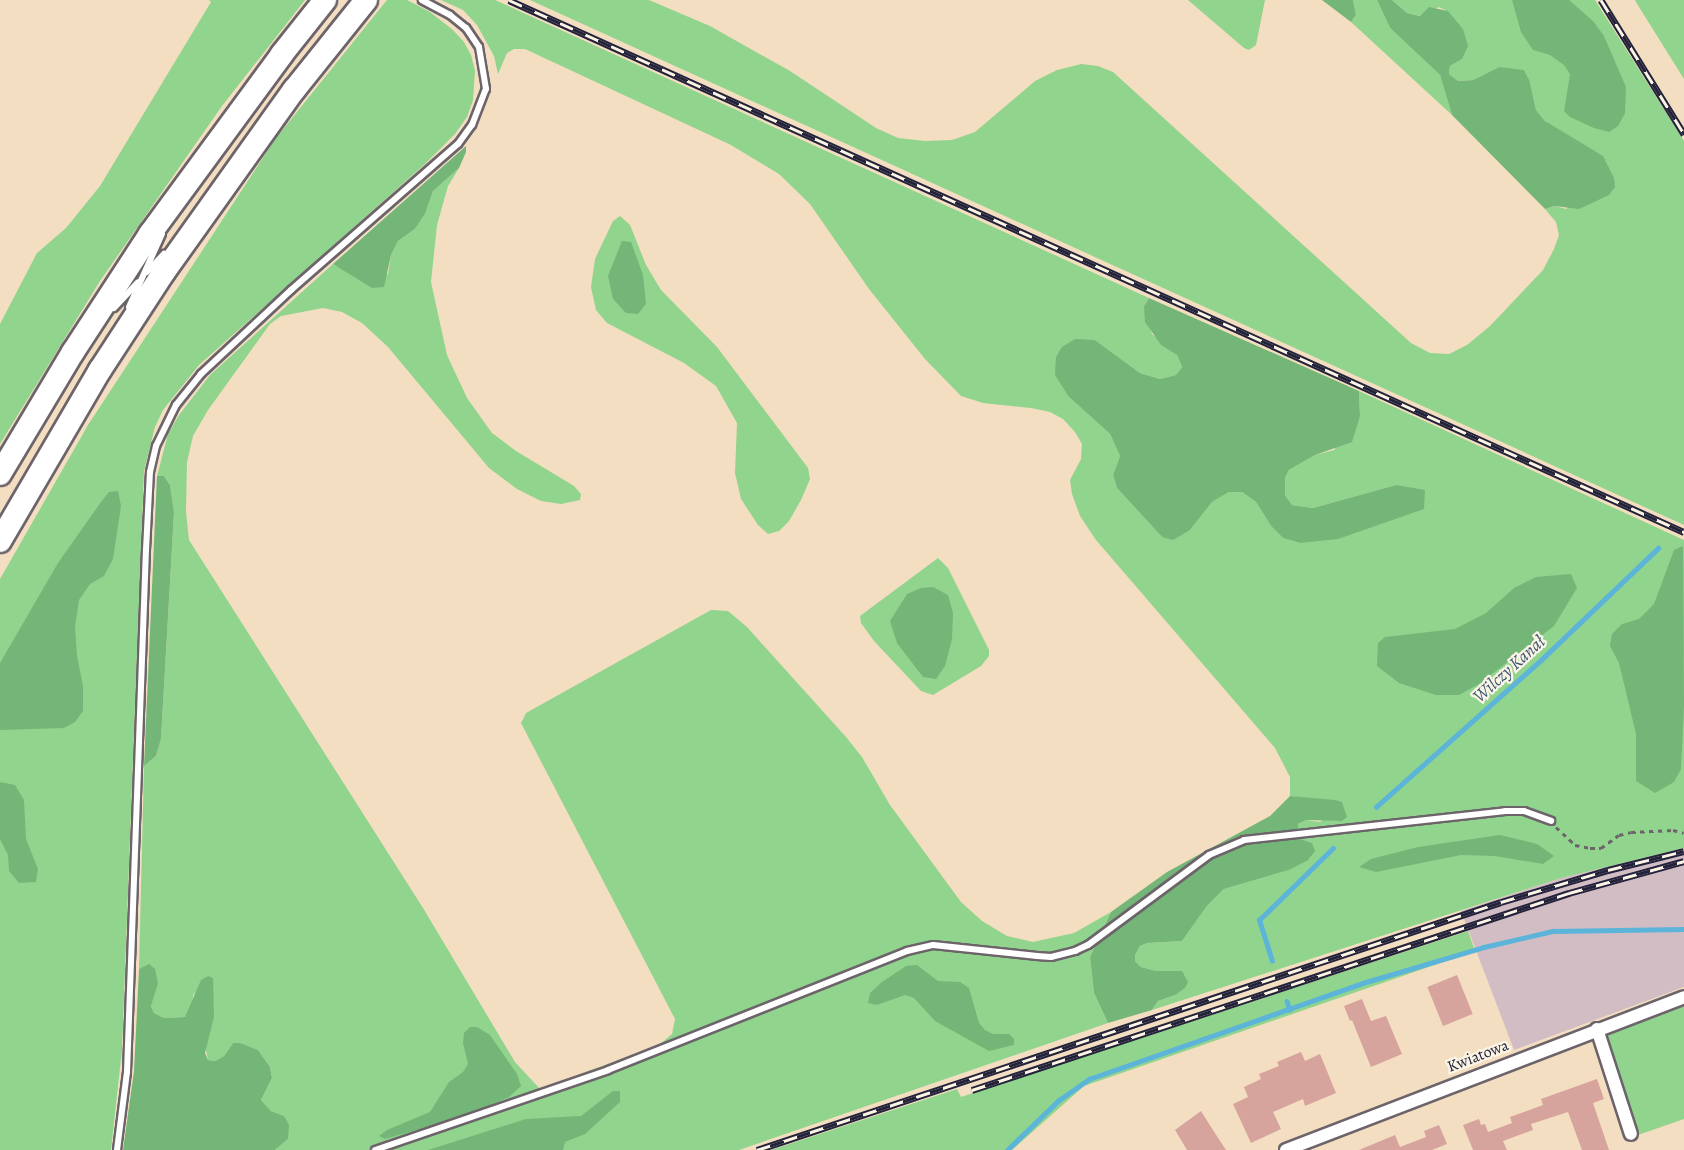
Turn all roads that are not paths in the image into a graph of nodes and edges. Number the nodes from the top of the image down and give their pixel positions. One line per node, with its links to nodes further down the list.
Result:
1 (325, 0): 4 (highway)
2 (366, 0): 5 (highway)
3 (422, 0): 17 (lane)
4 (186, 182): 6 (lane); 9 (highway)
5 (212, 203): 6 (lane); 10 (highway)
6 (142, 277): 7 (lane); 10 (lane)
7 (111, 310)
8 (104, 319): 9 (lane)
9 (73, 352): 11 (highway)
10 (100, 370): 12 (highway)
11 (0, 474)
12 (0, 541)
13 (1551, 822): 18 (lane)
14 (1684, 997): 15 (street, Kwiatowa)
15 (1596, 1029): 16 (street); 19 (street, Kwiatowa)
16 (1631, 1134)
17 (117, 1150)
18 (375, 1150)
19 (1286, 1150)

